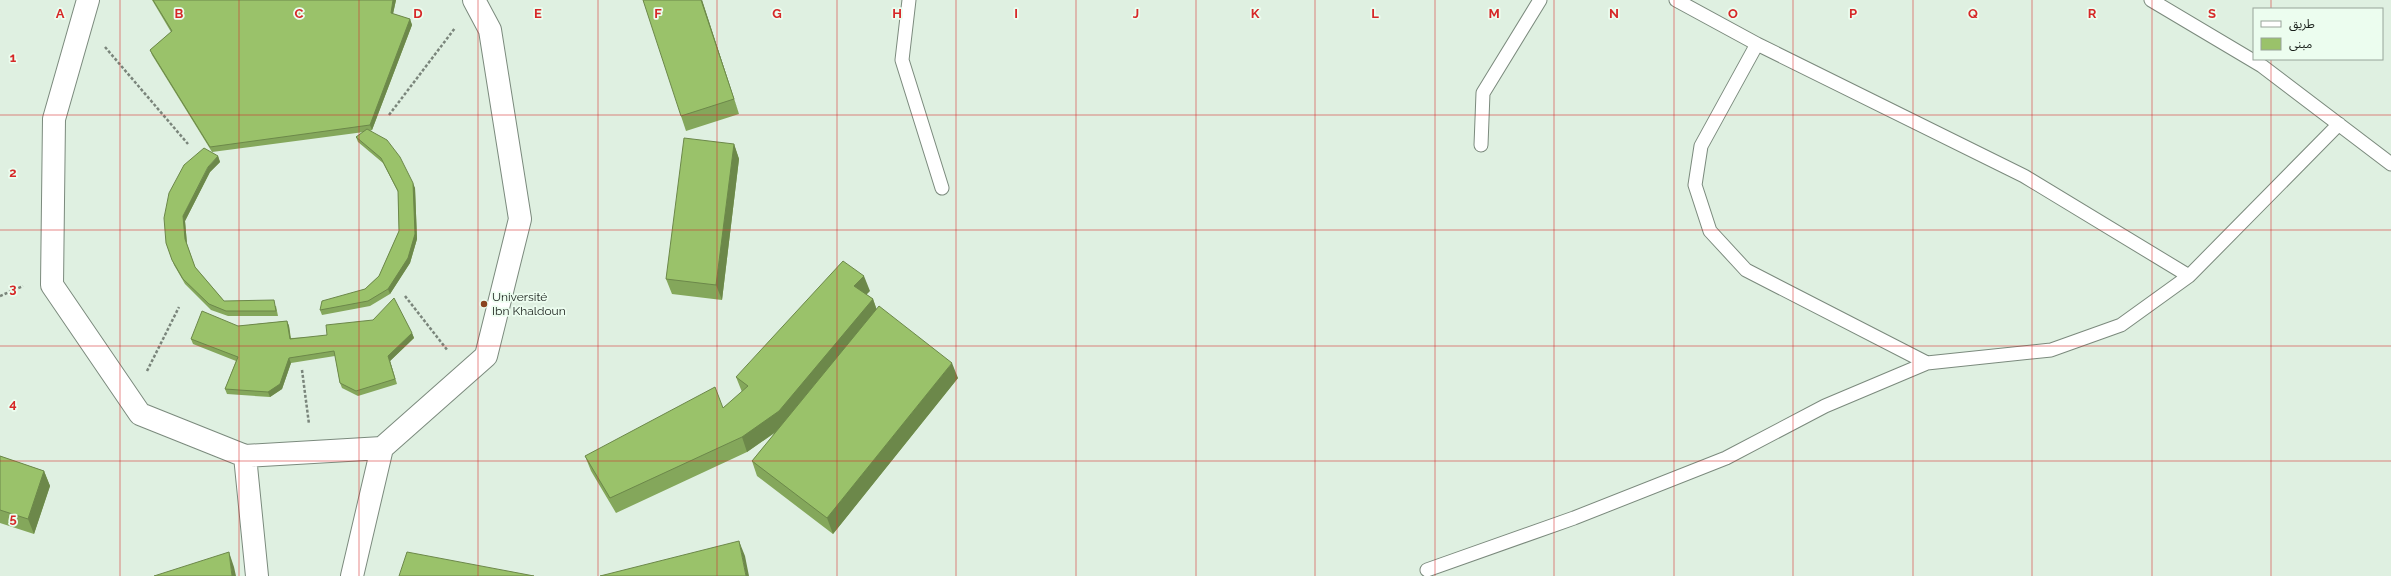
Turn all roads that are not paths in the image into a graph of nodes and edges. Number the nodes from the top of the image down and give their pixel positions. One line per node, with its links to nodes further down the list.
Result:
1 (88, 0): 15 (street)
2 (474, 0): 14 (street)
3 (909, 0): 11 (lane)
4 (1540, 0): 9 (lane)
5 (1676, 0): 7 (lane)
6 (2151, 0): 8 (lane)
7 (1757, 44): 12 (lane); 13 (lane)
8 (2338, 124): 10 (lane); 12 (lane)
9 (1481, 145)
10 (2391, 164)
11 (942, 188)
12 (2189, 276): 13 (lane)
13 (1927, 363): 16 (lane)
14 (382, 448): 15 (street); 18 (street)
15 (245, 456): 17 (street)
16 (1427, 570)
17 (257, 576)
18 (352, 576)

